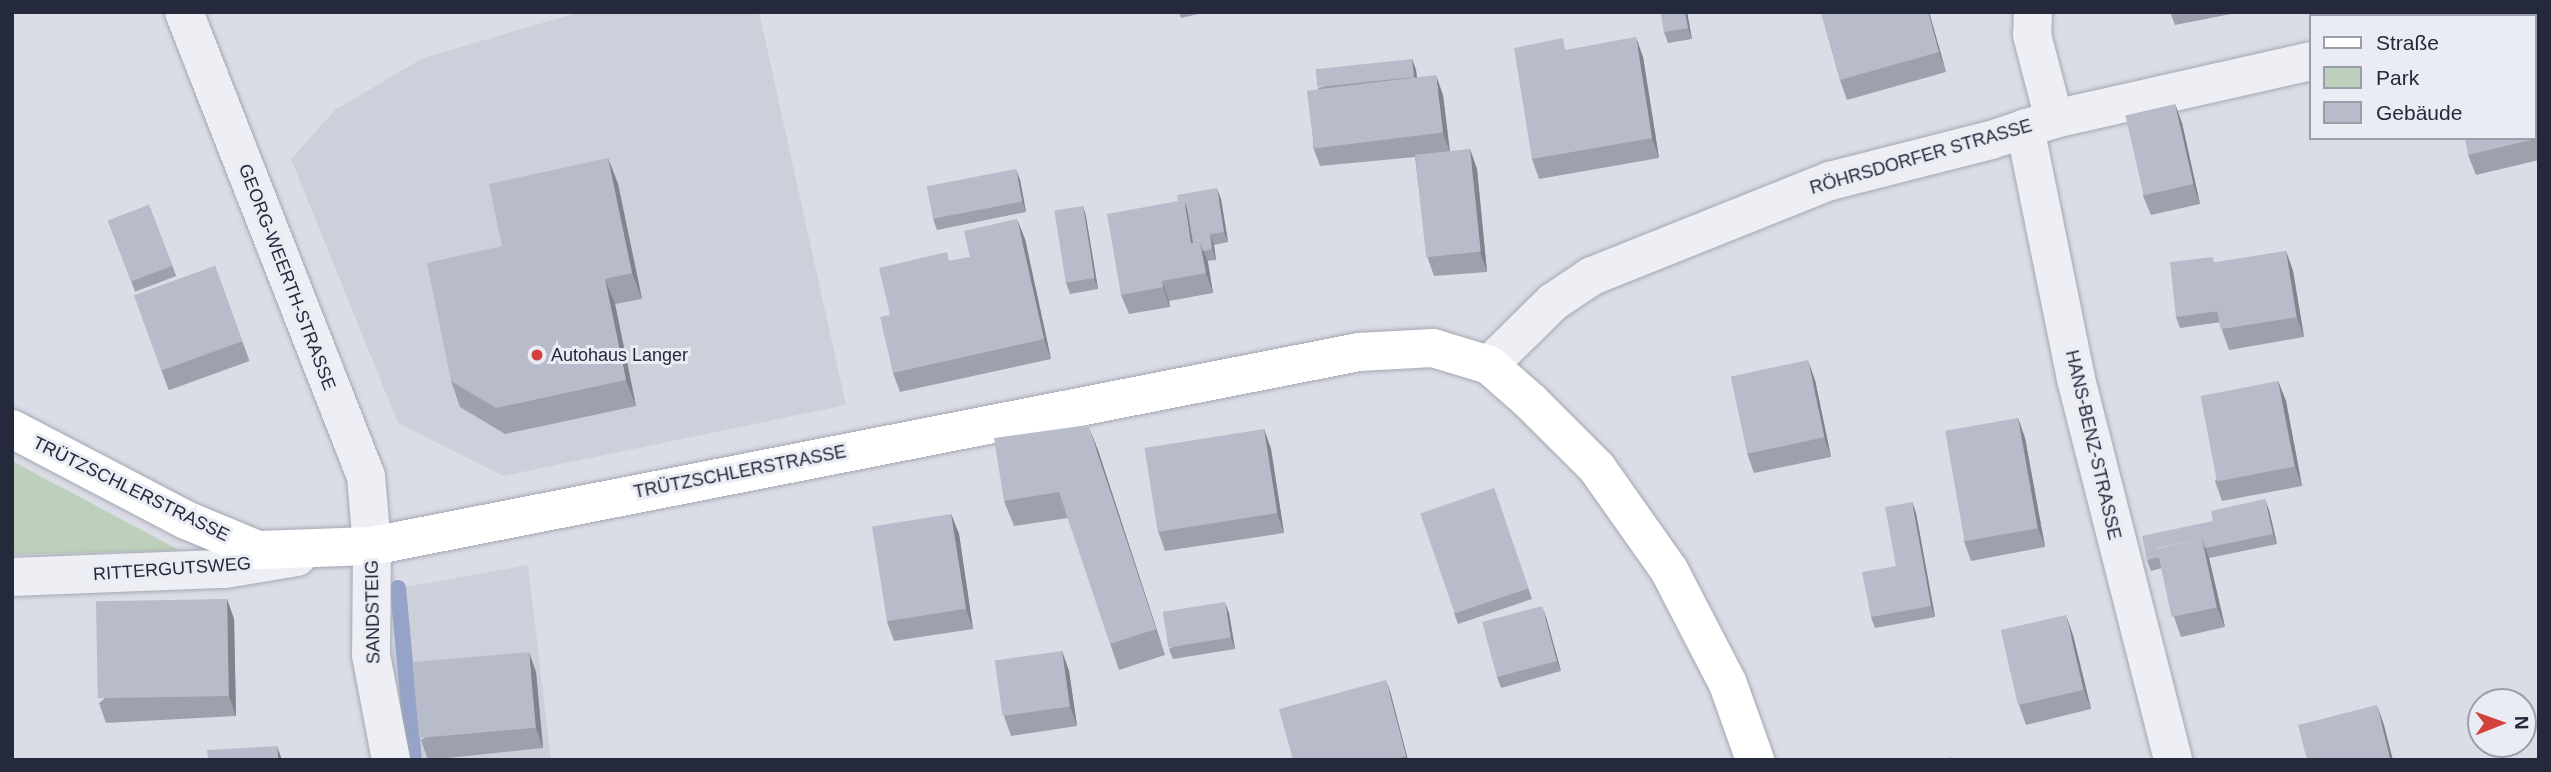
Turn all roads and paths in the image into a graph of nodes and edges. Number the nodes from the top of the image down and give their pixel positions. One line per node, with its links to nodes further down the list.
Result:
1 (184, 12): 7 (street, GEORG-WEERTH-STRASSE)
2 (2033, 12): 4 (street, HANS-BENZ-STRASSE)
3 (2310, 61): 4 (street, RÖHRSDORFER STRASSE)
4 (2040, 123): 5 (street, RÖHRSDORFER STRASSE); 11 (street, HANS-BENZ-STRASSE)
5 (1489, 365): 7 (street, TRÜTZSCHLERSTRASSE); 10 (street)
6 (12, 429): 7 (street, TRÜTZSCHLERSTRASSE)
7 (372, 546): 8 (street, RITTERGUTSWEG); 9 (street, SANDSTEIG)
8 (12, 577)
9 (391, 760)
10 (1755, 760)
11 (2173, 760)

